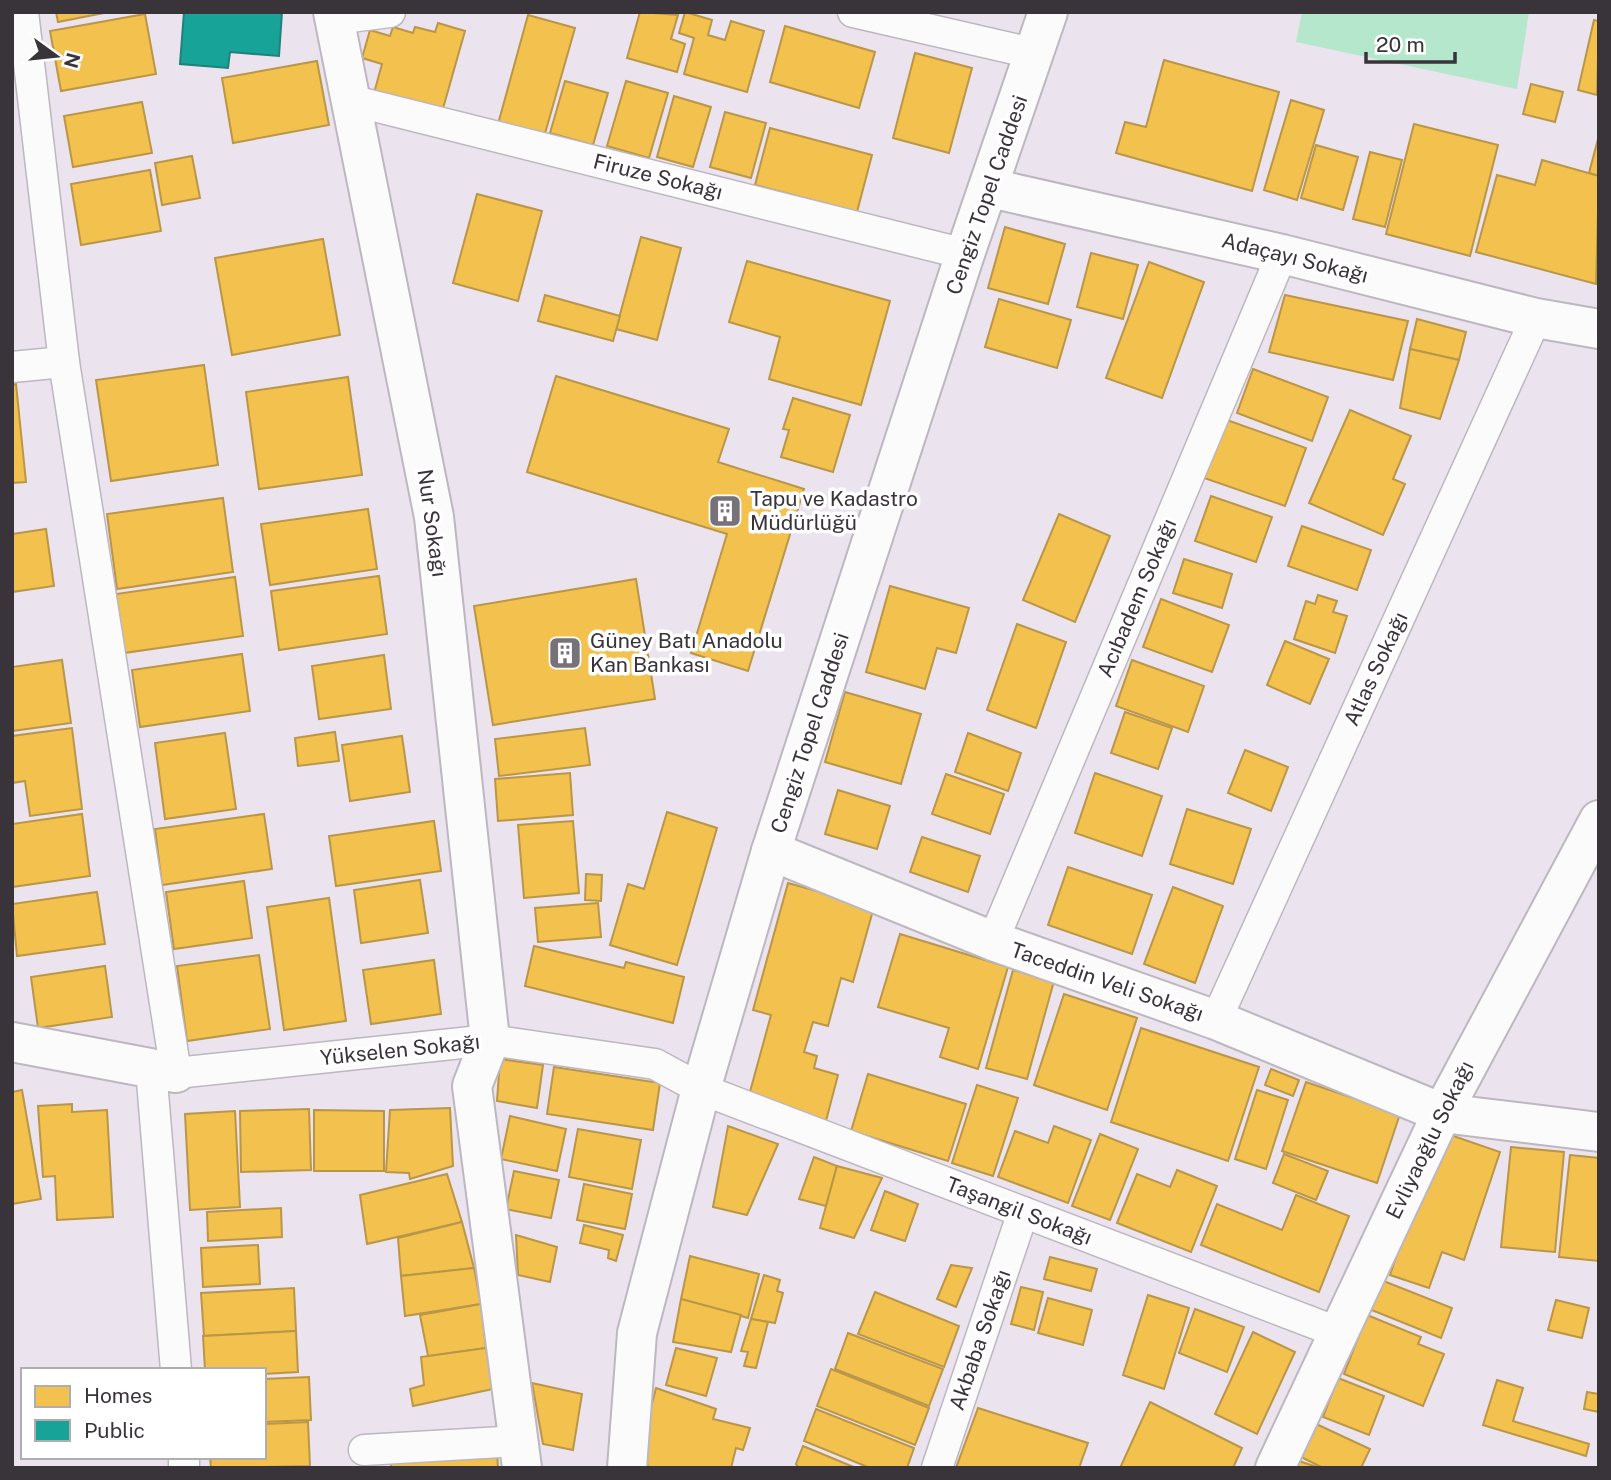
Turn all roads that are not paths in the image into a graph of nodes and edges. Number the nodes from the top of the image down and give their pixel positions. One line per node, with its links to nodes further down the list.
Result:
1 (23, 12): 13 (street)
2 (390, 12): 5 (street)
3 (853, 12): 6 (street)
4 (1048, 12): 6 (main road, Cengiz Topel Caddesi)
5 (334, 15): 7 (main road, Nur Sokağı)
6 (1036, 54): 8 (main road, Cengiz Topel Caddesi)
7 (350, 100): 9 (street, Firuze Sokağı); 19 (main road, Nur Sokağı)
8 (990, 188): 9 (main road, Cengiz Topel Caddesi); 10 (main road, Adaçayı Sokağı)
9 (965, 254): 16 (main road, Cengiz Topel Caddesi)
10 (1282, 254): 11 (main road, Adaçayı Sokağı); 17 (street, Acıbadem Sokağı)
11 (1536, 318): 12 (main road, Adaçayı Sokağı); 18 (street, Atlas Sokağı)
12 (1599, 329)
13 (64, 362): 14 (street); 21 (street)
14 (12, 367)
15 (1599, 820): 23 (main road, Evliyaoğlu Sokağı)
16 (771, 851): 17 (main road, Taceddin Veli Sokağı); 22 (main road, Cengiz Topel Caddesi)
17 (993, 942): 18 (main road, Taceddin Veli Sokağı)
18 (1216, 1020): 23 (main road, Taceddin Veli Sokağı)
19 (490, 1040): 21 (street, Yükselen Sokağı); 22 (street, Yükselen Sokağı); 29 (main road)
20 (12, 1042): 21 (main road)
21 (164, 1071): 27 (street)
22 (701, 1089): 25 (street, Taşangil Sokağı); 30 (main road, Cengiz Topel Caddesi)
23 (1441, 1113): 24 (main road, Taceddin Veli Sokağı); 26 (main road, Evliyaoğlu Sokağı)
24 (1599, 1132)
25 (1023, 1212): 26 (street, Taşangil Sokağı); 31 (street, Akbaba Sokağı)
26 (1338, 1332): 32 (main road, Evliyaoğlu Sokağı)
27 (176, 1368)
28 (364, 1450): 29 (street)
29 (520, 1454)
30 (627, 1468)
31 (937, 1468)
32 (1275, 1468)

